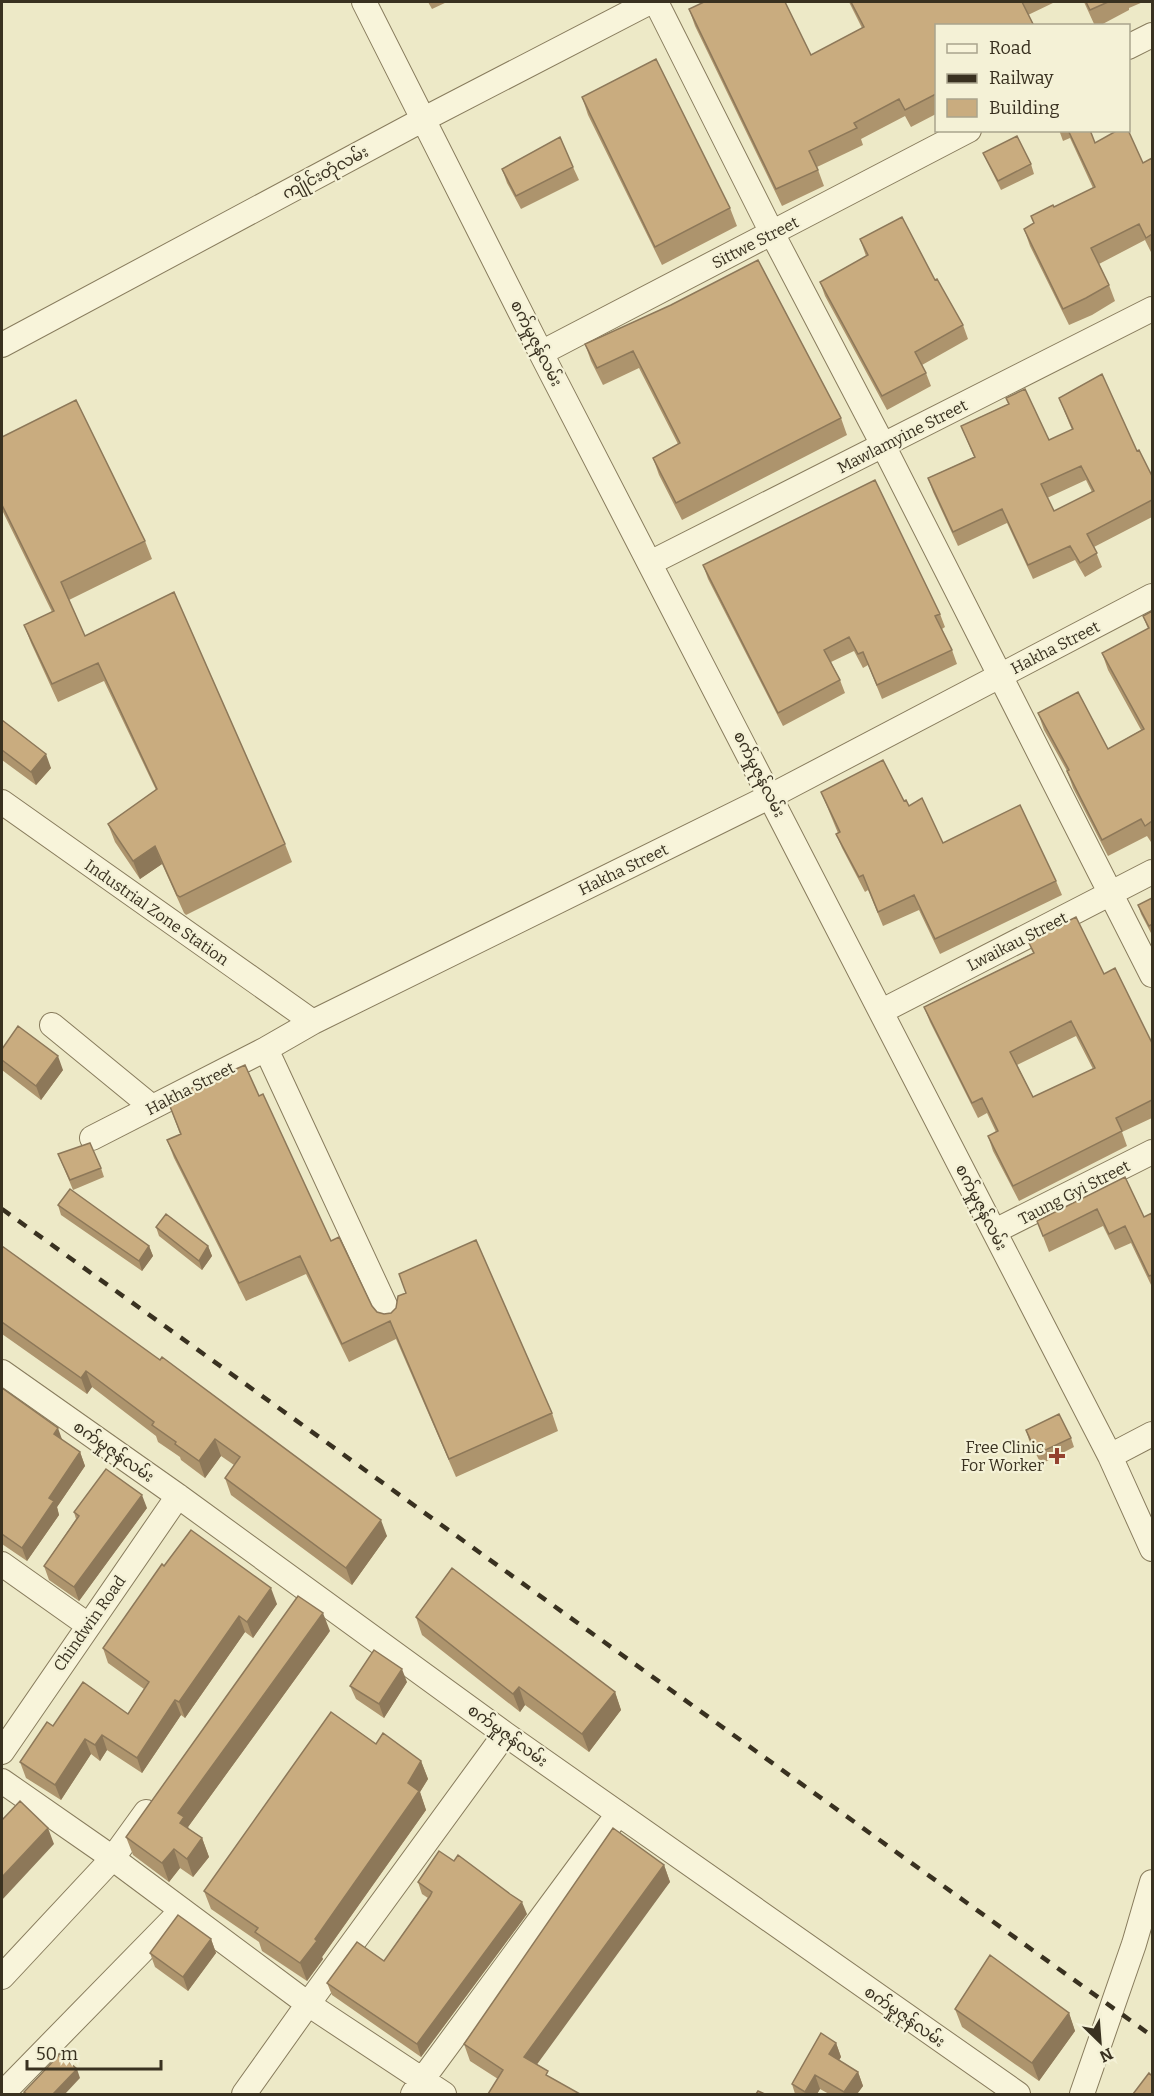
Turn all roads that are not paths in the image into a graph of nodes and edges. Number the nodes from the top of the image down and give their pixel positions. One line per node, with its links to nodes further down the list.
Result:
1 (364, 2): 6 (street, စက်မှုဇုန်လမ်း)
2 (650, 2): 6 (street, ကျိုင်းတုံလမ်း)
3 (656, 2): 8 (street)
4 (1152, 35): 5 (street)
5 (1130, 46)
6 (424, 119): 10 (street, ကျိုင်းတုံလမ်း); 11 (street, စက်မှုဇုန်လမ်း)
7 (965, 132): 8 (street, Sittwe Street)
8 (772, 233): 11 (street, Sittwe Street); 12 (street)
9 (1152, 309): 12 (street, Mawlamyine Street)
10 (2, 345)
11 (541, 353): 13 (street, စက်မှုဇုန်လမ်း)
12 (884, 445): 13 (street, Mawlamyine Street); 15 (street)
13 (650, 563): 16 (street, စက်မှုဇုန်လမ်း)
14 (1152, 596): 15 (street, Hakha Street)
15 (1000, 675): 16 (street, Hakha Street); 19 (street)
16 (771, 796): 21 (street, စက်မှုဇုန်လမ်း); 22 (street, Hakha Street)
17 (2, 802): 22 (street, Industrial Zone Station)
18 (1152, 872): 19 (street, Lwaikau Street)
19 (1111, 893): 20 (street); 21 (street, Lwaikau Street)
20 (1152, 975)
21 (882, 1011): 28 (street, စက်မှုဇုန်လမ်း)
22 (313, 1022): 24 (street, Hakha Street)
23 (52, 1024): 25 (street)
24 (266, 1049): 25 (street, Hakha Street); 29 (street)
25 (152, 1107): 26 (street, Hakha Street)
26 (92, 1138)
27 (1152, 1152): 28 (street, Taung Gyi Street)
28 (995, 1231): 32 (street, စက်မှုဇုန်လမ်း)
29 (391, 1318)
30 (2, 1372): 33 (street, စက်မှုဇုန်လမ်း)
31 (1152, 1434): 32 (street)
32 (1110, 1456): 34 (street, စက်မှုဇုန်လမ်း)
33 (178, 1496): 36 (street, Chindwin Road); 37 (street, စက်မှုဇုန်လမ်း)
34 (1152, 1549)
35 (2, 1564): 36 (street)
36 (88, 1625): 38 (street, Chindwin Road)
37 (505, 1734): 41 (street, စက်မှုဇုန်လမ်း); 47 (street)
38 (2, 1752)
39 (2, 1781): 42 (street)
40 (159, 1793): 42 (street)
41 (618, 1814): 48 (street); 52 (street, စက်မှုဇုန်လမ်း)
42 (112, 1858): 44 (street); 46 (street)
43 (1152, 1882): 45 (street)
44 (182, 1910): 47 (street); 49 (street)
45 (1143, 1950): 53 (street)
46 (2, 1977)
47 (308, 2004): 48 (street); 50 (street)
48 (418, 2087): 51 (street)
49 (2, 2094)
50 (244, 2094)
51 (444, 2094)
52 (1018, 2094)
53 (1082, 2094)

